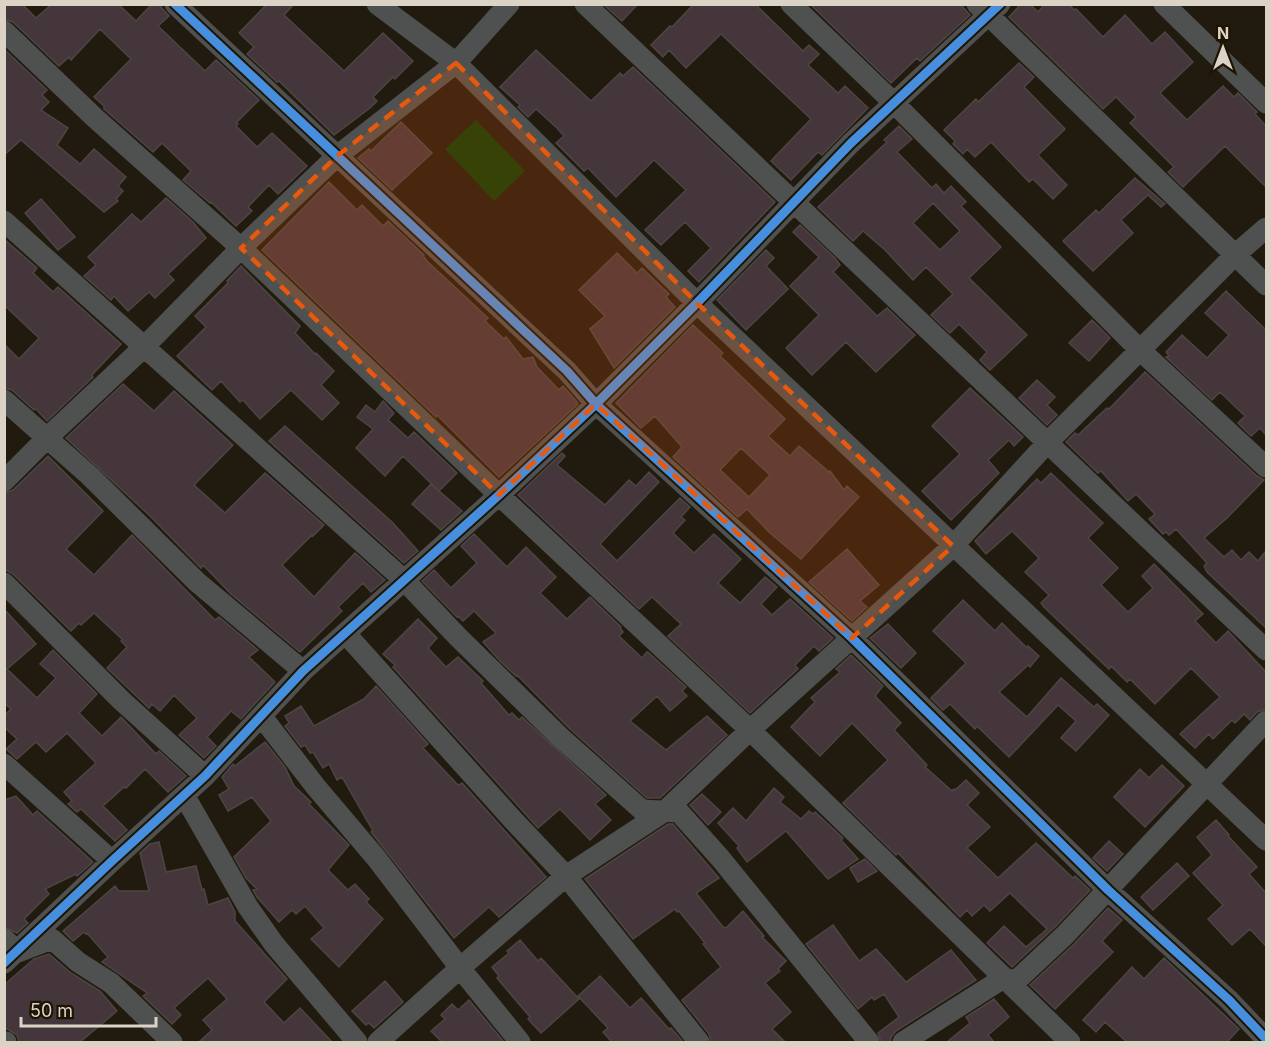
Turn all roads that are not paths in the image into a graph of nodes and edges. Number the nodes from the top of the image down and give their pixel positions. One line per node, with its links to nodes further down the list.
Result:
1 (175, 4): 12 (street)
2 (377, 4): 9 (street)
3 (509, 4): 9 (street)
4 (585, 4): 13 (street)
5 (791, 4): 10 (street)
6 (1164, 4): 11 (street)
7 (988, 8): 10 (street); 17 (street)
8 (4, 31): 16 (street)
9 (456, 63): 12 (street); 19 (street)
10 (894, 103): 13 (street); 21 (street)
11 (1266, 103)
12 (338, 156): 16 (street); 23 (street)
13 (793, 202): 19 (street); 25 (street)
14 (4, 221): 20 (street)
15 (1266, 228): 17 (street)
16 (241, 248): 20 (street); 28 (street)
17 (1235, 255): 18 (street); 21 (street)
18 (1266, 285)
19 (697, 303): 23 (street); 29 (street)
20 (145, 346): 24 (street); 30 (street)
21 (1140, 350): 25 (street); 26 (street)
22 (4, 400): 24 (street)
23 (596, 404): 28 (street); 33 (street)
24 (48, 437): 27 (street); 35 (street)
25 (1048, 442): 29 (street); 34 (street)
26 (1266, 467)
27 (4, 481)
28 (499, 495): 30 (street); 38 (street)
29 (953, 546): 33 (street); 41 (street)
30 (404, 580): 32 (street); 43 (street)
31 (4, 583): 40 (street)
32 (346, 634): 35 (street); 46 (street)
33 (852, 639): 38 (street); 47 (street)
34 (1266, 650)
35 (303, 671): 36 (street)
36 (262, 717): 40 (street); 49 (street)
37 (1266, 721): 41 (street)
38 (750, 730): 43 (street); 50 (street)
39 (4, 764): 45 (street)
40 (205, 776): 42 (street)
41 (1208, 785): 44 (street); 47 (street)
42 (184, 795): 45 (street); 53 (street)
43 (665, 811): 46 (street); 57 (street)
44 (1266, 840)
45 (112, 861): 48 (street)
46 (566, 876): 49 (street); 56 (street)
47 (1108, 890): 50 (street); 51 (street)
48 (9, 951): 52 (street)
49 (460, 968): 54 (street); 55 (street)
50 (1002, 979): 58 (street); 59 (street)
51 (1266, 1039)
52 (172, 1042)
53 (357, 1042)
54 (378, 1042)
55 (520, 1042)
56 (699, 1042)
57 (869, 1042)
58 (903, 1042)
59 (1070, 1042)

